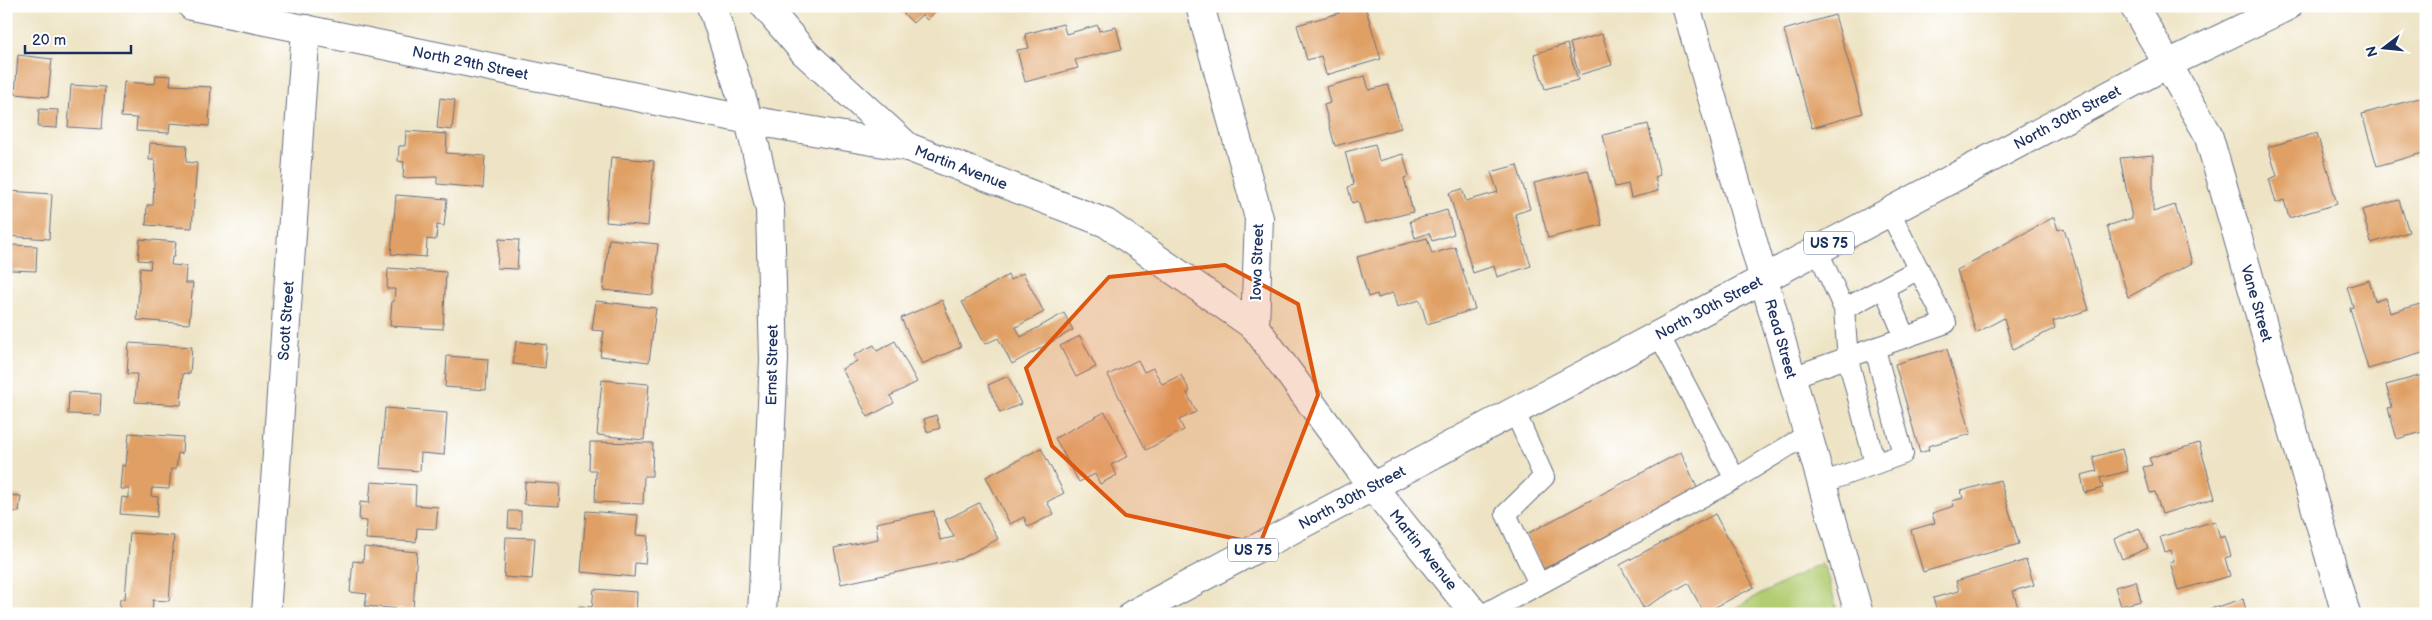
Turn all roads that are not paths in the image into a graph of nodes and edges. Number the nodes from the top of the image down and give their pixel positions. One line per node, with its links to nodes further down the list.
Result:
1 (192, 6): 8 (main road, North 29th Street)
2 (712, 6): 10 (main road)
3 (765, 6): 11 (main road)
4 (1200, 6): 18 (main road, Iowa Street)
5 (1686, 6): 15 (main road, Read Street)
6 (2134, 6): 9 (main road, Vane Street)
7 (2288, 6): 9 (main road, North 30th Street / US 75)
8 (306, 29): 10 (main road, North 29th Street); 31 (main road, Scott Street)
9 (2168, 64): 12 (main road, North 30th Street / US 75); 37 (main road, Vane Street)
10 (749, 120): 11 (main road, Martin Avenue); 32 (main road, Ernst Street)
11 (908, 146): 18 (main road, Martin Avenue)
12 (1889, 211): 13 (main road, North 30th Street / US 75); 14 (lane)
13 (1817, 249): 15 (main road, North 30th Street / US 75); 17 (lane)
14 (1919, 269): 16 (lane); 20 (lane)
15 (1764, 277): 19 (main road, North 30th Street / US 75); 23 (main road, Read Street)
16 (1884, 288): 17 (lane); 20 (lane)
17 (1844, 308): 22 (lane)
18 (1255, 327): 29 (main road)
19 (1658, 333): 24 (main road, North 30th Street / US 75); 27 (lane)
20 (1905, 338): 21 (lane)
21 (1875, 349): 22 (lane); 26 (lane)
22 (1848, 359): 23 (lane); 26 (lane)
23 (1792, 378): 25 (main road, Read Street)
24 (1514, 410): 29 (main road, North 30th Street / US 75); 30 (lane)
25 (1808, 434): 27 (lane); 28 (main road, Read Street)
26 (1875, 464): 28 (lane)
27 (1735, 479): 30 (lane)
28 (1822, 483): 36 (main road, Read Street)
29 (1372, 486): 33 (main road, North 30th Street / US 75); 34 (main road, Martin Avenue)
30 (1539, 584): 35 (lane)
31 (266, 614)
32 (762, 614)
33 (1133, 614)
34 (1476, 614)
35 (1484, 614)
36 (1859, 614)
37 (2346, 614)

